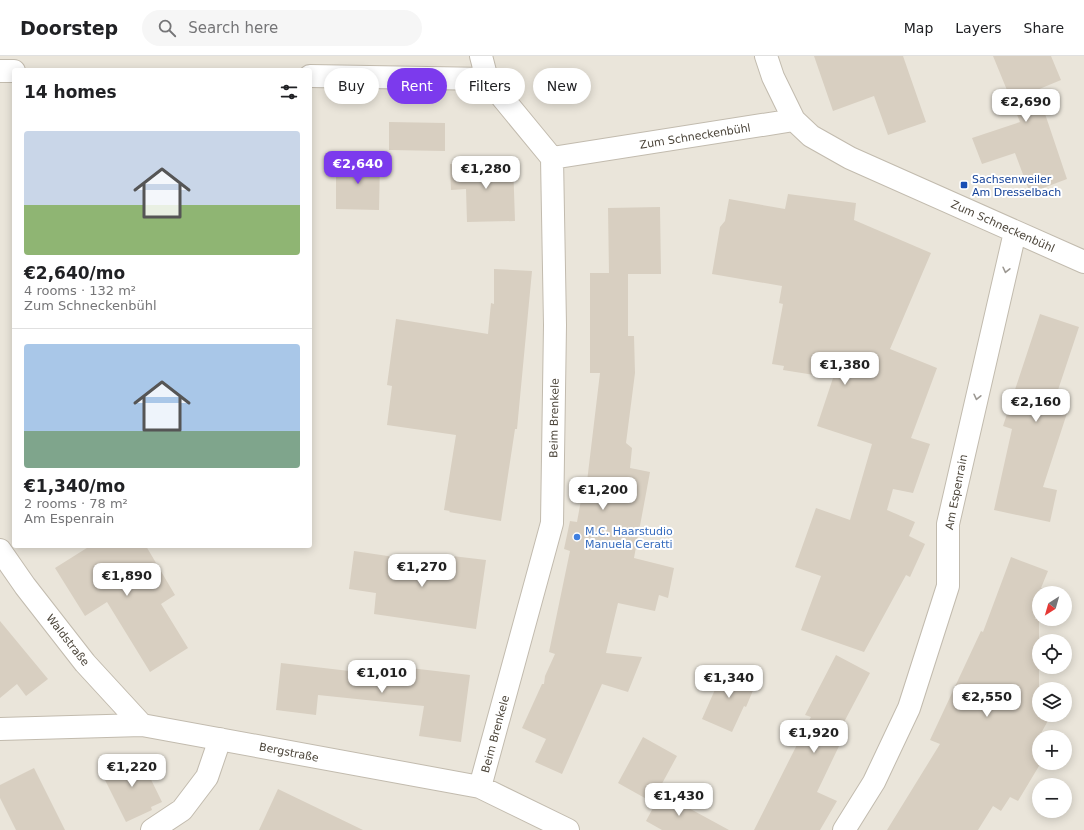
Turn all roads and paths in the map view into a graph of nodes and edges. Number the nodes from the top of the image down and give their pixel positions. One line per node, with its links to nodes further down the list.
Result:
1 (481, 56): 3 (street)
2 (766, 56): 9 (street)
3 (484, 68)
4 (0, 71): 5 (street)
5 (12, 71)
6 (312, 76): 7 (street)
7 (455, 78)
8 (508, 104): 10 (street)
9 (794, 120): 10 (street, Zum Schneckenbühl); 11 (street, Zum Schneckenbühl)
10 (552, 158): 17 (street, Beim Brenkele)
11 (1015, 232): 12 (street, Zum Schneckenbühl); 20 (street, Am Espenrain, one-way to 20)
12 (1084, 262)
13 (0, 550): 14 (street, Waldstraße)
14 (142, 725): 15 (street, Bergstraße); 16 (street, Bergstraße)
15 (0, 729)
16 (220, 739): 17 (street, Bergstraße); 18 (street)
17 (480, 788): 19 (street, Bergstraße)
18 (152, 830)
19 (568, 830)
20 (844, 830)

